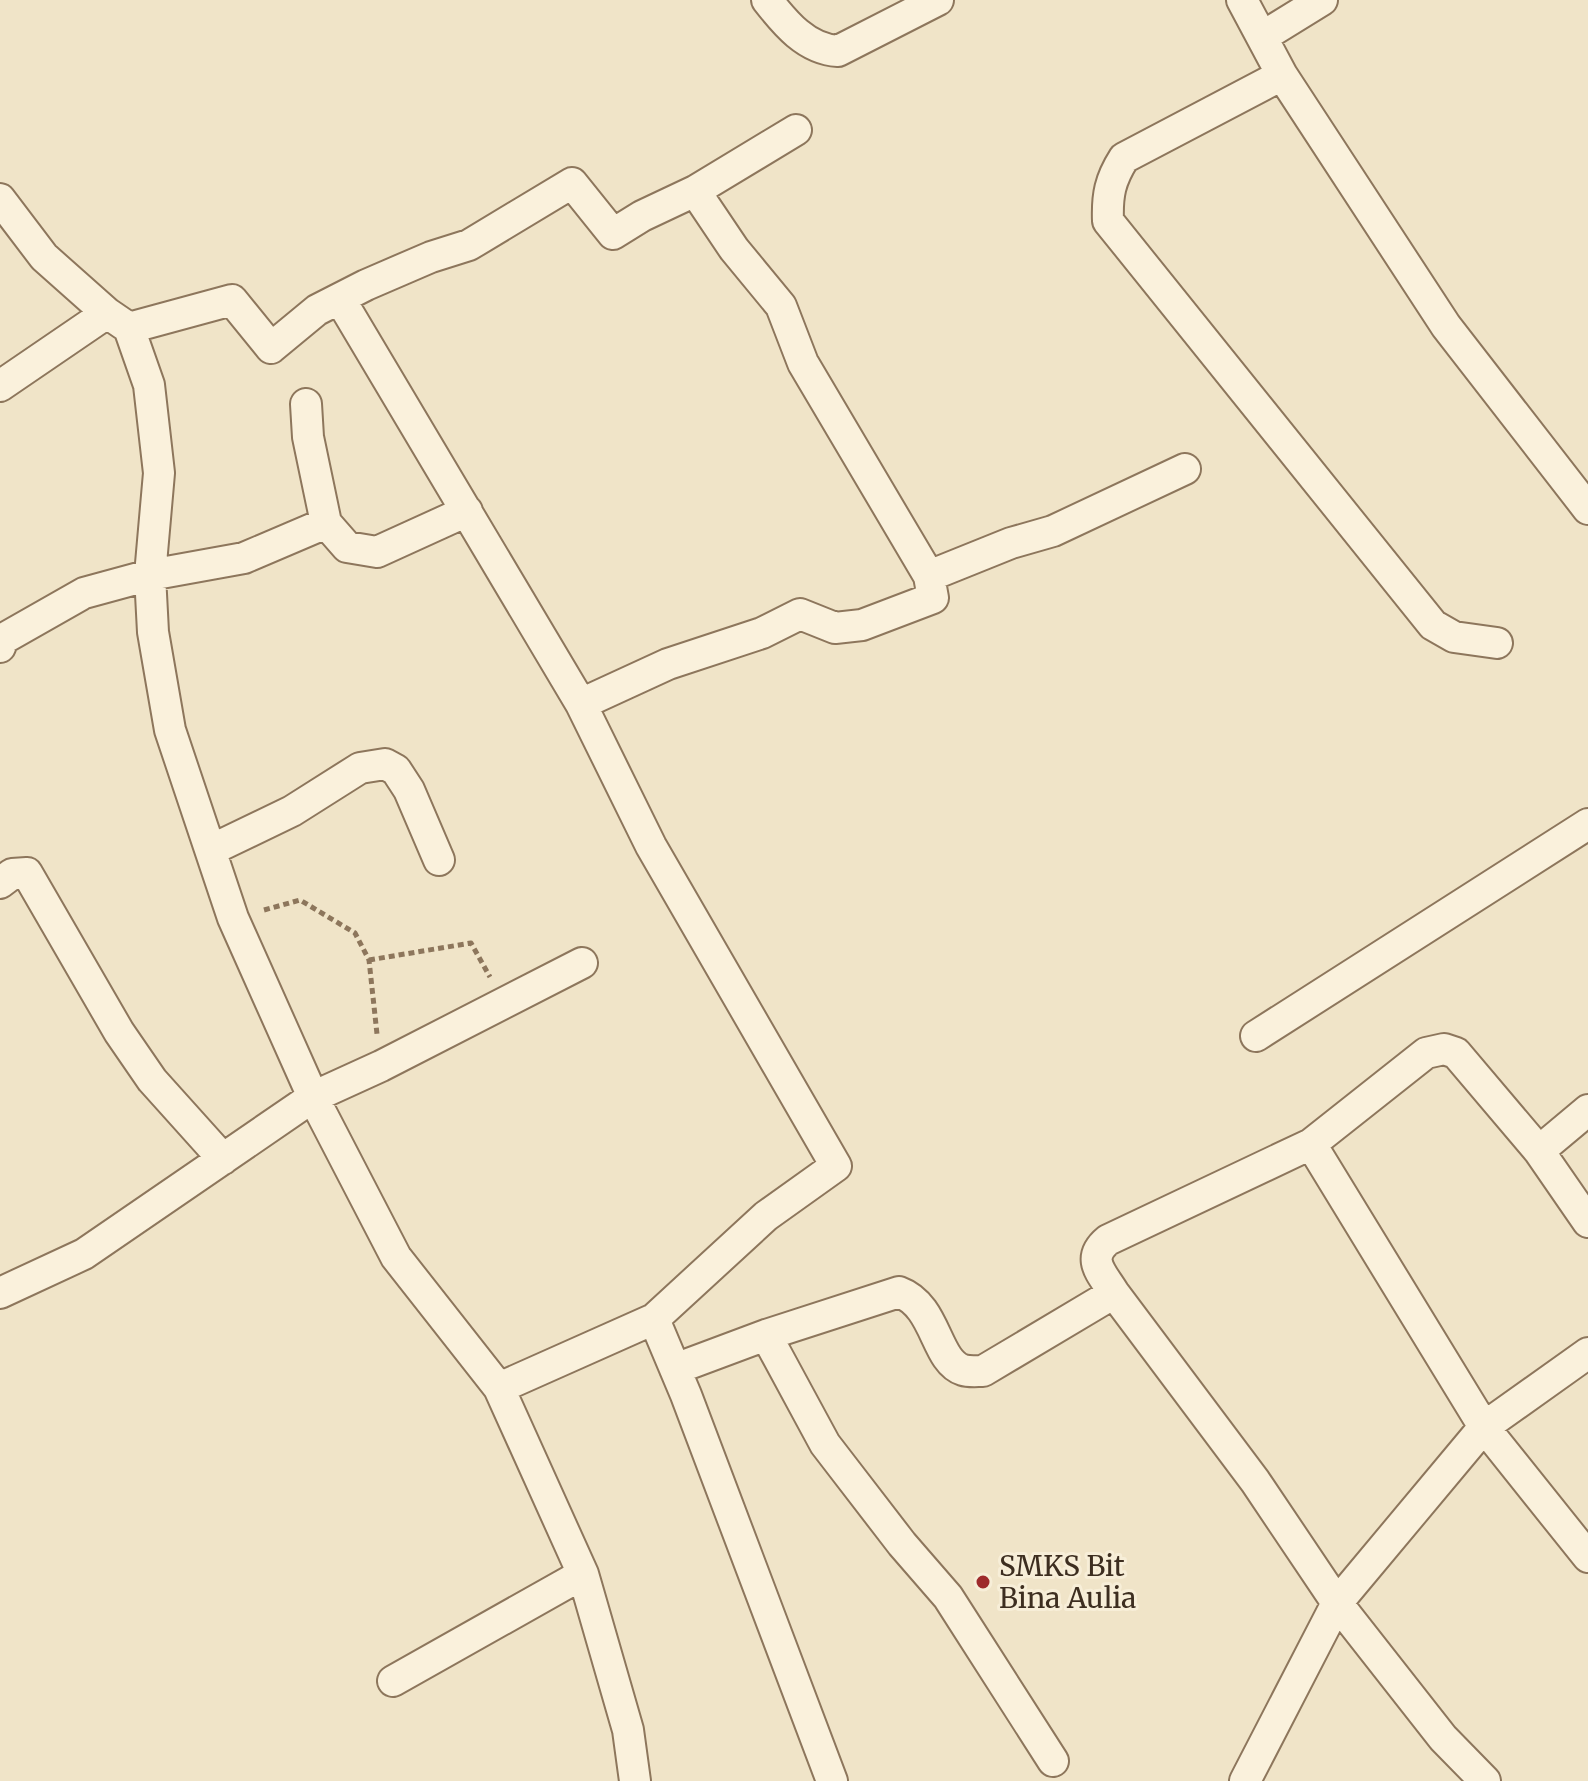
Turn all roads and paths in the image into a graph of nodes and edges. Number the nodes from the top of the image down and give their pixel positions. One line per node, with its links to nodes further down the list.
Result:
1 (767, 0): 2 (street)
2 (938, 0)
3 (1242, 0): 5 (street)
4 (1322, 0): 5 (street)
5 (1262, 37): 6 (street)
6 (1282, 75): 15 (street); 20 (street)
7 (796, 130): 8 (street)
8 (695, 191): 10 (street); 19 (street)
9 (0, 199): 11 (street)
10 (340, 299): 11 (street); 16 (street)
11 (118, 321): 12 (street); 18 (street)
12 (0, 386)
13 (306, 404): 17 (street)
14 (1185, 469): 19 (street)
15 (1588, 509)
16 (467, 511): 17 (street); 22 (street)
17 (326, 523): 18 (street)
18 (150, 575): 21 (street); 24 (street)
19 (929, 576): 22 (street)
20 (1497, 643)
21 (0, 647)
22 (581, 704): 41 (street)
23 (1588, 824): 31 (street)
24 (211, 850): 25 (street); 27 (street)
25 (439, 860)
26 (0, 883): 37 (street)
27 (233, 918): 28 (path); 33 (street)
28 (369, 960): 30 (path); 32 (path)
29 (582, 963): 30 (street)
30 (504, 1003): 32 (street)
31 (1256, 1036)
32 (381, 1066): 33 (street)
33 (313, 1097): 37 (street); 45 (street)
34 (1588, 1110): 36 (street)
35 (1311, 1144): 36 (street); 40 (street); 46 (street)
36 (1539, 1151): 38 (street)
37 (223, 1159): 39 (street)
38 (1588, 1222)
39 (0, 1293)
40 (1114, 1293): 42 (street); 49 (street)
41 (654, 1319): 44 (street); 45 (street)
42 (766, 1335): 44 (street); 51 (street)
43 (1588, 1353): 46 (street)
44 (675, 1369): 53 (street)
45 (499, 1388): 48 (street)
46 (1484, 1427): 47 (street); 49 (street)
47 (1588, 1557)
48 (583, 1574): 50 (street); 52 (street)
49 (1337, 1603): 54 (street); 55 (street)
50 (393, 1681)
51 (1053, 1761)
52 (635, 1781)
53 (832, 1781)
54 (1245, 1781)
55 (1485, 1781)

